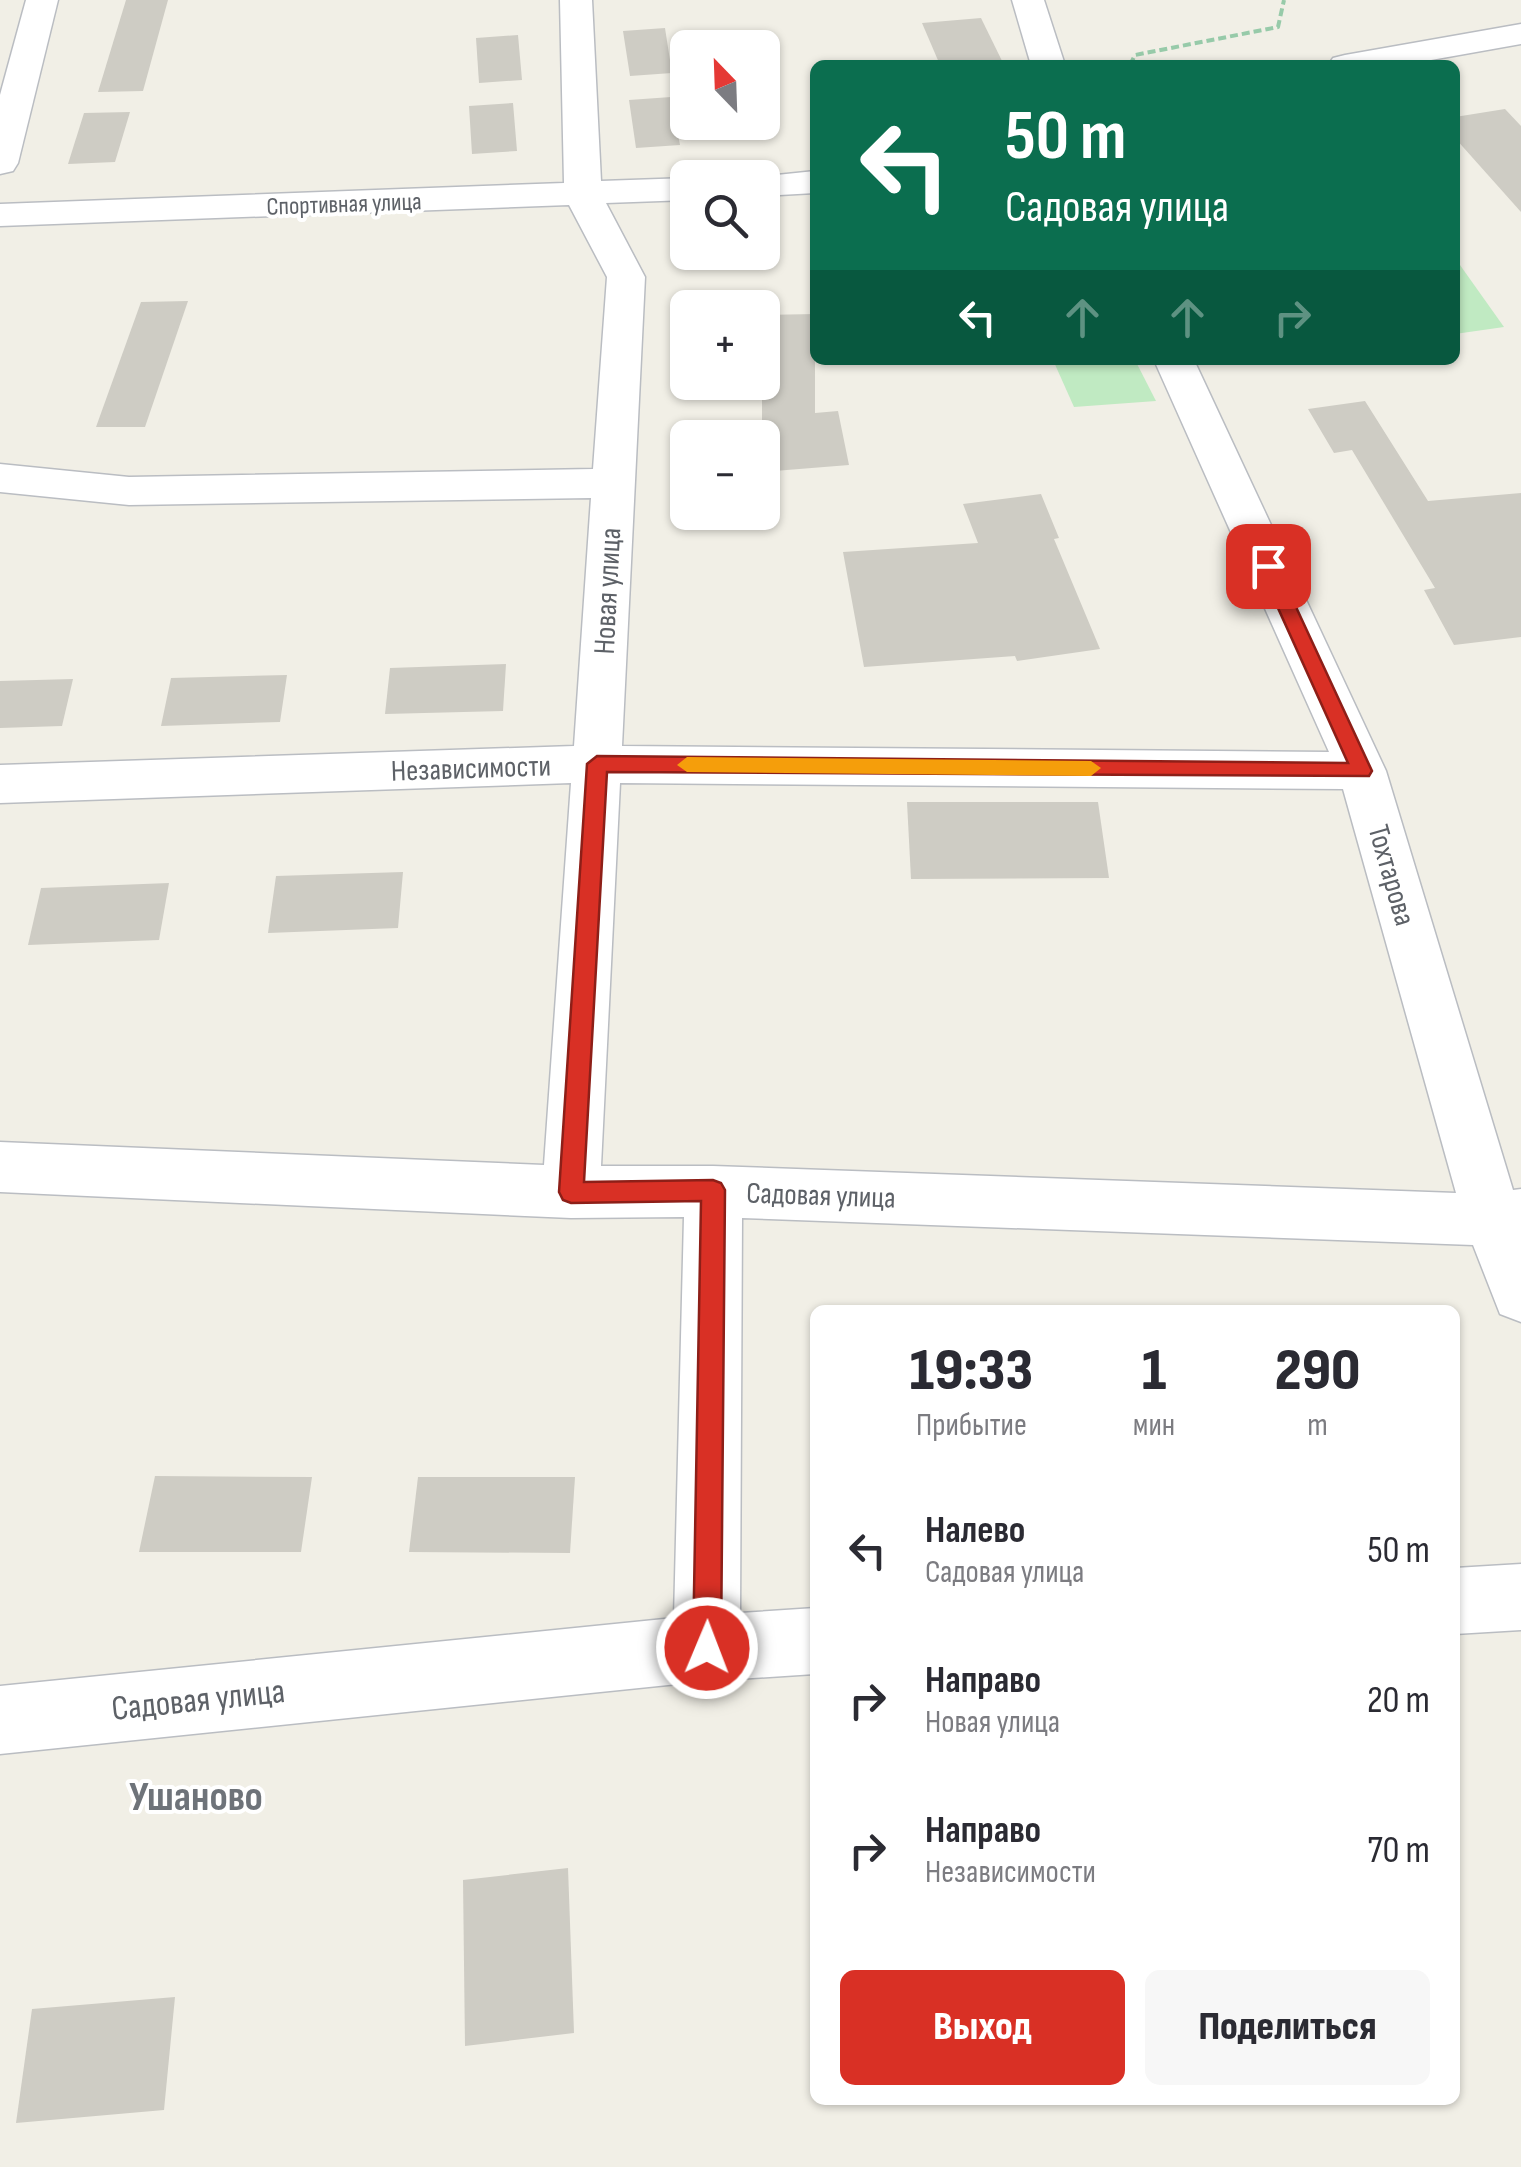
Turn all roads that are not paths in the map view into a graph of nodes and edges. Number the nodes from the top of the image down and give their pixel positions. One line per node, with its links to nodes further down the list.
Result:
1 (42, 0): 7 (street)
2 (576, 0): 11 (street, Новая улица)
3 (1028, 0): 5 (street)
4 (1521, 34): 6 (street)
5 (1046, 60)
6 (1373, 60)
7 (0, 162)
8 (810, 182): 9 (street)
9 (780, 184)
10 (670, 190): 11 (street, Спортивная улица)
11 (583, 195): 12 (street, Спортивная улица); 15 (street, Новая улица)
12 (0, 215)
13 (1176, 365): 17 (street, Тохтарова)
14 (0, 478): 15 (street)
15 (614, 483): 16 (street, Новая улица)
16 (597, 764): 17 (street, Независимости); 18 (street, Независимости); 21 (street, Новая улица)
17 (1362, 771): 22 (street, Тохтарова)
18 (0, 784)
19 (0, 1167): 21 (street, Садовая улица)
20 (713, 1190): 21 (street, Садовая улица); 22 (street, Садовая улица); 27 (street)
21 (571, 1192)
22 (1507, 1217): 23 (street, Тохтарова)
23 (1521, 1296)
24 (1521, 1597): 25 (street)
25 (1460, 1601)
26 (810, 1641): 27 (street, Садовая улица)
27 (707, 1648): 28 (street, Садовая улица)
28 (0, 1720)

